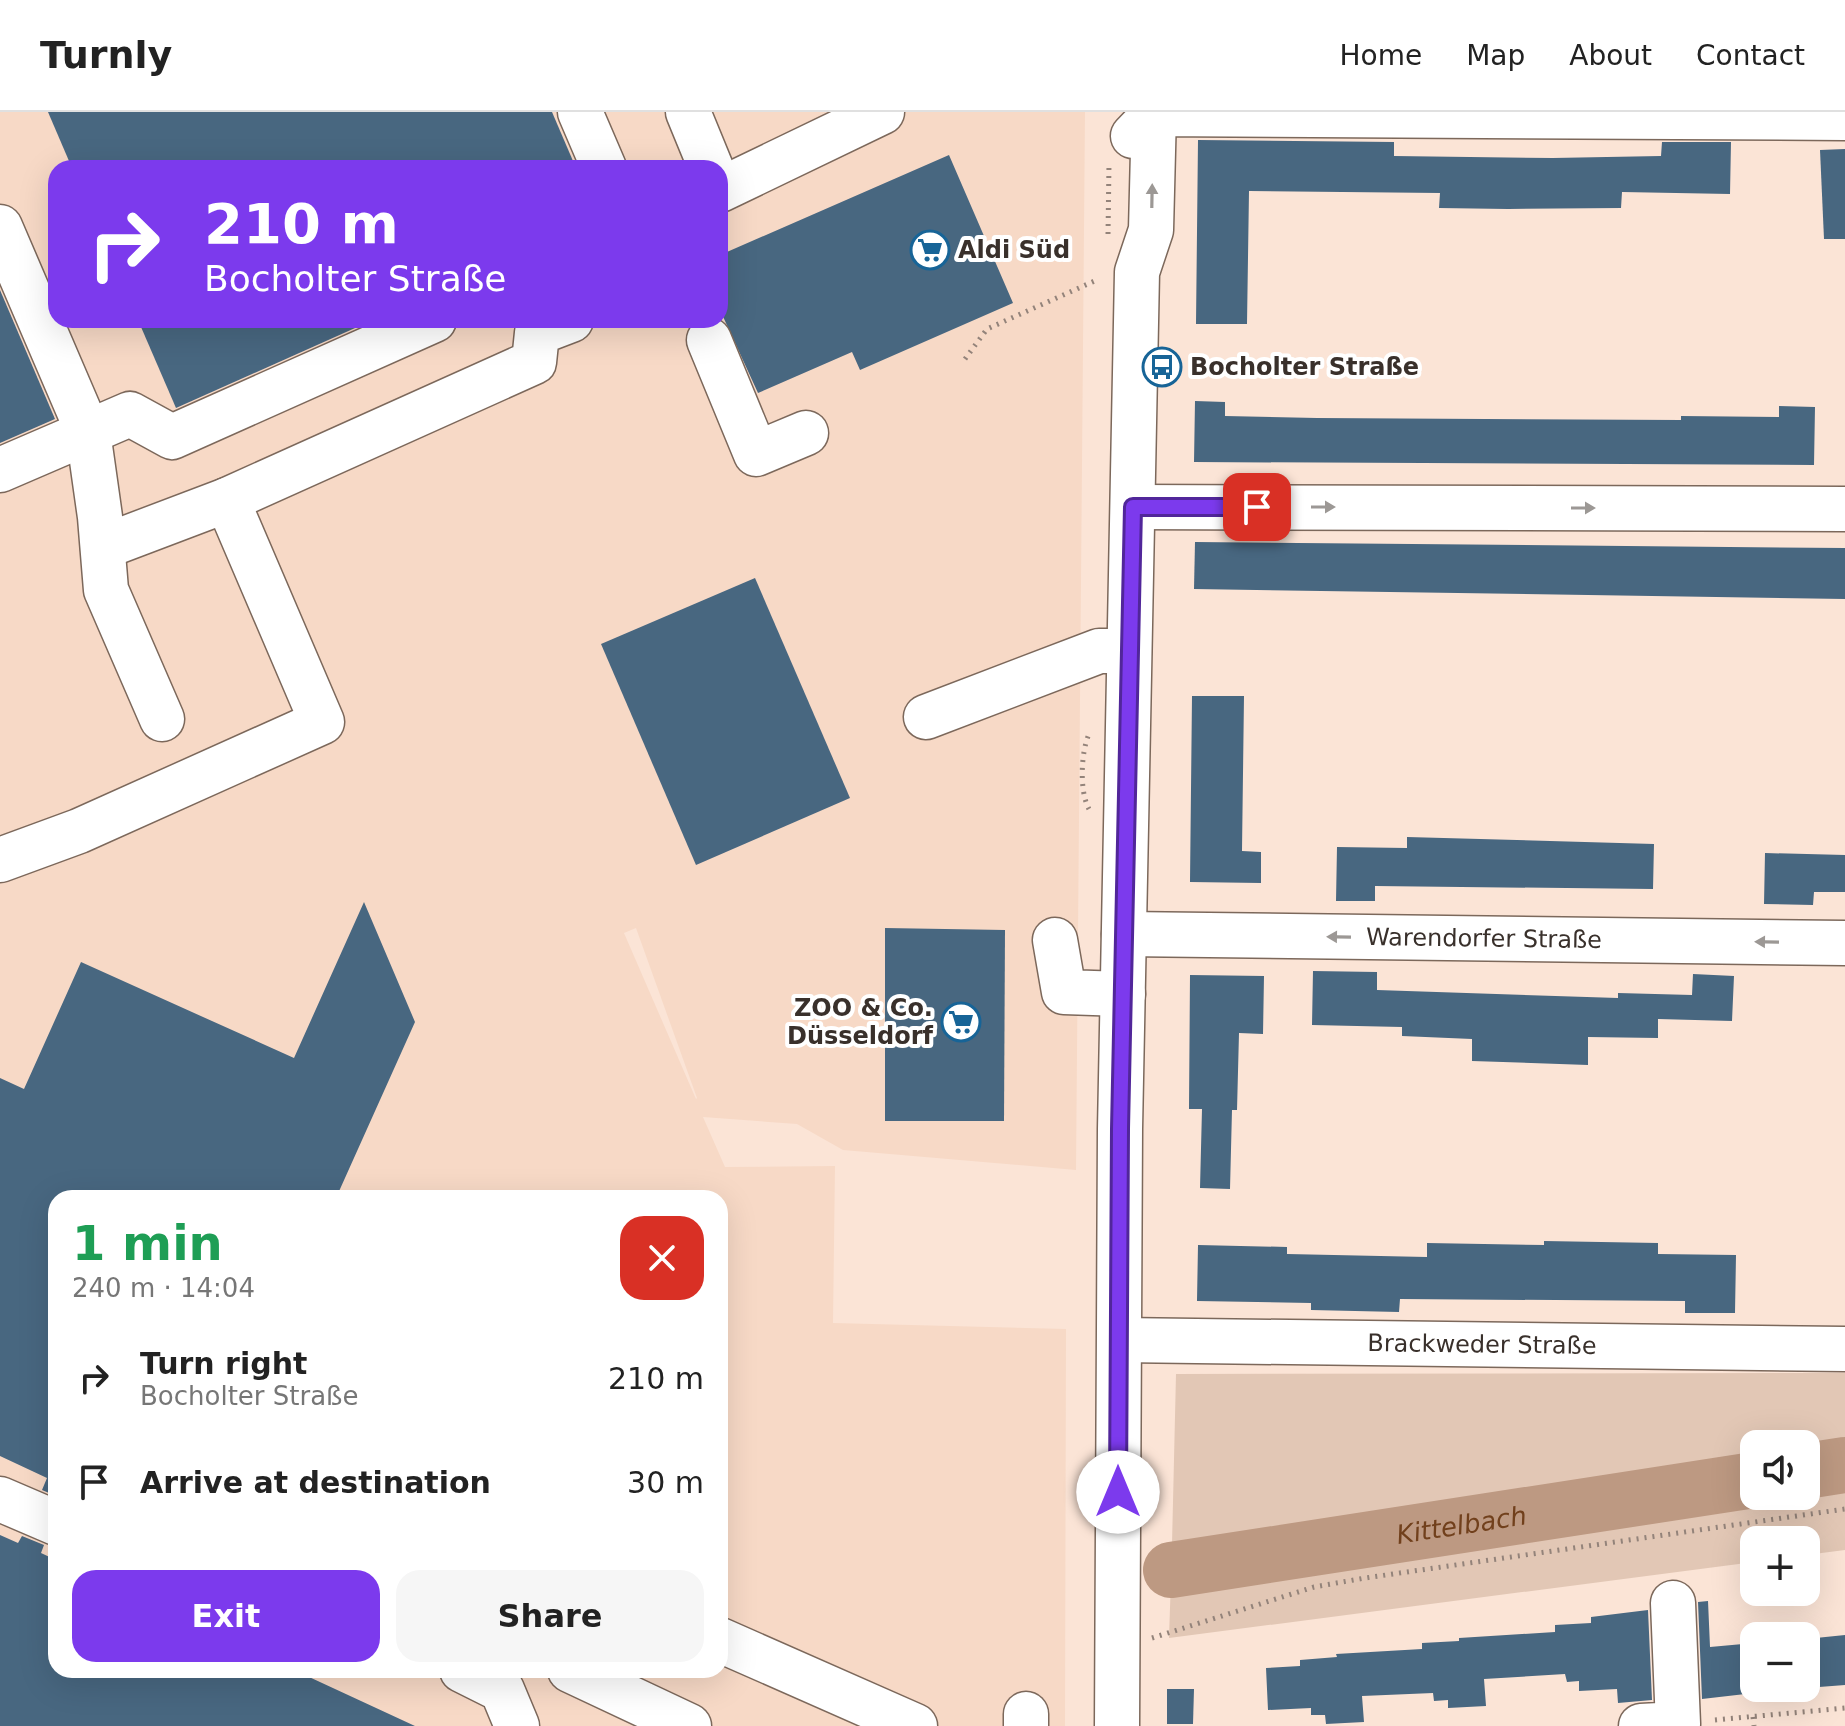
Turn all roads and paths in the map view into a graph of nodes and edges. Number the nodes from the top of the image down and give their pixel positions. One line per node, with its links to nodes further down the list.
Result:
1 (580, 112): 6 (street)
2 (688, 112): 7 (street)
3 (882, 112): 8 (street)
4 (1845, 118): 5 (street)
5 (1139, 122): 10 (street)
6 (601, 160)
7 (708, 160)
8 (728, 185)
9 (0, 227): 15 (street)
10 (1122, 274): 14 (path); 19 (street)
11 (416, 328): 15 (street)
12 (550, 328): 18 (street)
13 (709, 340): 16 (street)
14 (965, 359)
15 (88, 432): 17 (street); 21 (street)
16 (806, 433)
17 (0, 470)
18 (227, 500): 21 (street); 25 (street)
19 (1133, 507): 20 (street, one-way to 20); 22 (street)
20 (1845, 509)
21 (103, 547): 24 (street)
22 (1129, 651): 23 (street); 26 (street)
23 (926, 717)
24 (162, 719)
25 (0, 860)
26 (1124, 934): 28 (street, Warendorfer Straße, one-way to 26); 29 (street)
27 (1055, 940): 29 (street)
28 (1845, 943)
29 (1123, 994): 30 (street)
30 (1120, 1340): 31 (street, Brackweder Straße); 37 (street)
31 (1845, 1349)
32 (0, 1499): 34 (street)
33 (1845, 1509): 37 (path)
34 (48, 1520)
35 (1673, 1603): 47 (street)
36 (728, 1644): 45 (street)
37 (1117, 1644): 46 (street)
38 (478, 1678): 40 (street)
39 (587, 1678): 44 (street)
40 (511, 1695)
41 (1845, 1708): 42 (path)
42 (1753, 1717): 43 (path); 48 (path)
43 (1700, 1722)
44 (689, 1726)
45 (915, 1726)
46 (1117, 1726)
47 (1641, 1726)
48 (1754, 1726)

